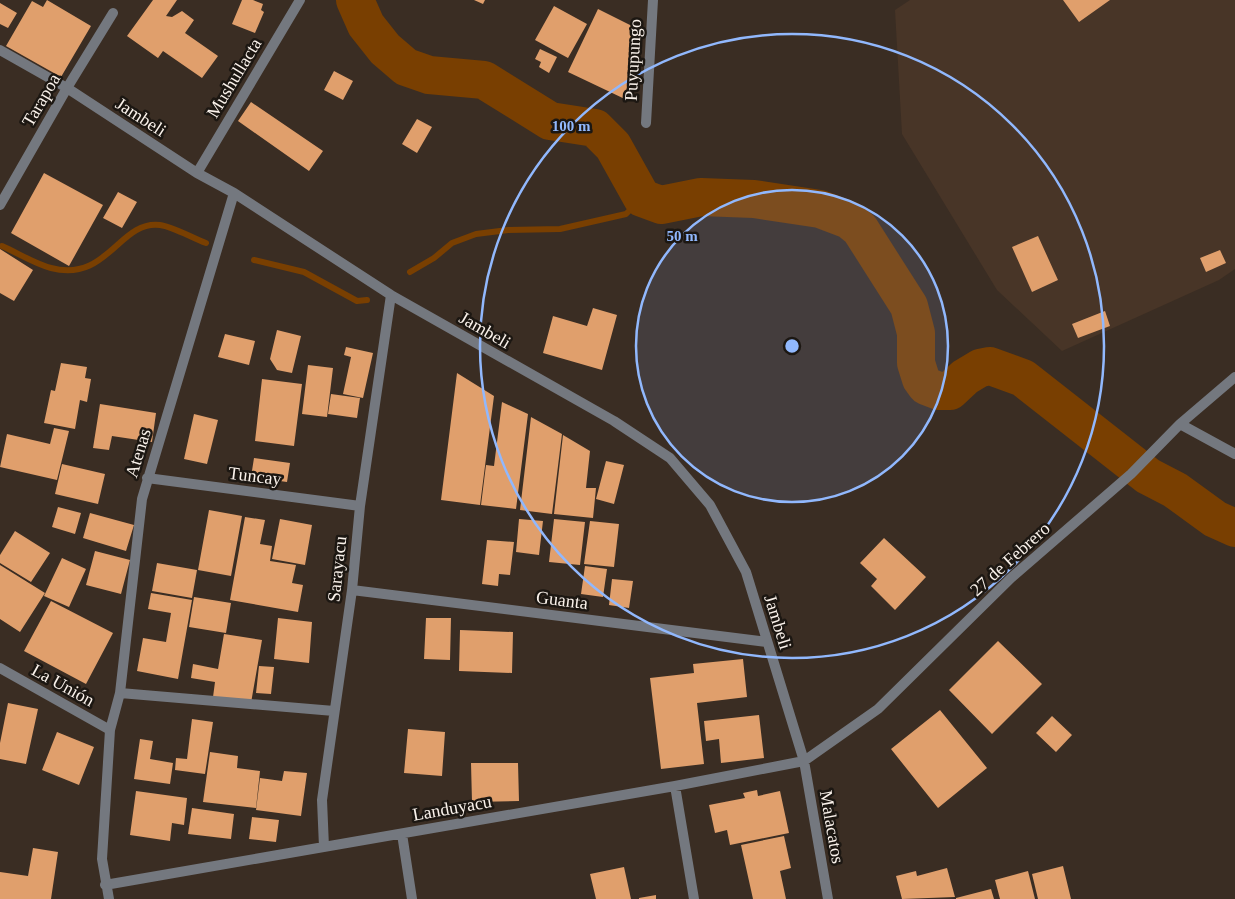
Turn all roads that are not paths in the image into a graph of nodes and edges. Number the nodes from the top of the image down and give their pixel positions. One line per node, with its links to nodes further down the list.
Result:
1 (300, 0): 7 (street, Mushullacta)
2 (653, 0): 6 (street, Puyupungo)
3 (113, 13): 5 (street, Tarapoa)
4 (0, 50): 5 (street, Jambeli)
5 (67, 88): 7 (street, Jambeli); 9 (street, Tarapoa)
6 (646, 123)
7 (197, 173): 8 (street, Jambeli)
8 (234, 193): 10 (street, Jambeli); 14 (street, Atenas)
9 (0, 205)
10 (391, 295): 15 (street, Sarayacu); 17 (street, Jambeli)
11 (1235, 377): 12 (street, 27 de Febrero)
12 (1180, 424): 13 (street); 22 (street, 27 de Febrero)
13 (1235, 454)
14 (147, 478): 15 (street, Tuncay); 19 (street, Atenas)
15 (360, 506): 16 (street, Sarayacu)
16 (352, 590): 17 (street, Guanta); 20 (street, Sarayacu)
17 (767, 642): 22 (street, Jambeli)
18 (0, 668): 21 (street, La Unión)
19 (120, 693): 20 (street); 21 (street, Atenas)
20 (334, 711): 25 (street, Sarayacu)
21 (110, 730): 26 (street, Atenas)
22 (804, 761): 23 (street, Landuyacu); 30 (street, Malacatos)
23 (675, 786): 24 (street, Landuyacu); 29 (street)
24 (402, 834): 25 (street, Landuyacu); 28 (street)
25 (324, 847): 26 (street, Landuyacu)
26 (106, 885): 27 (street, Atenas)
27 (109, 899)
28 (412, 899)
29 (694, 899)
30 (828, 899)

